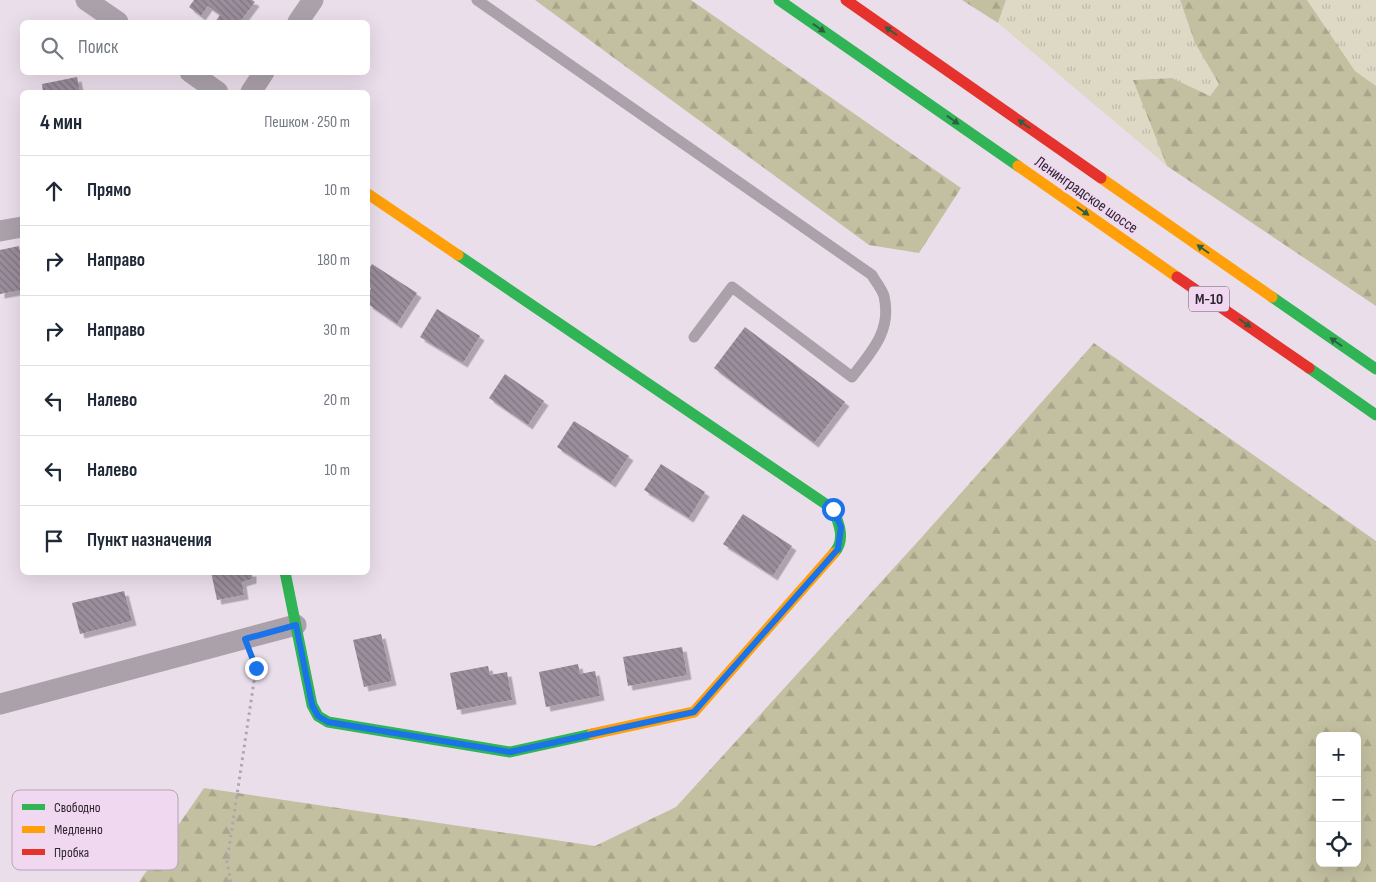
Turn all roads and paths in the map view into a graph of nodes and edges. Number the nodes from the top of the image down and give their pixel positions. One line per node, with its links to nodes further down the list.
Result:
1 (86, 0): 6 (street)
2 (313, 0): 7 (street)
3 (478, 0): 15 (lane)
4 (779, 0): 17 (main road, Ленинградское шоссе / М-10, one-way to 17)
5 (846, 0): 16 (main road, Ленинградское шоссе / М-10, one-way to 5)
6 (115, 20)
7 (299, 20)
8 (194, 75): 10 (street)
9 (262, 75): 11 (street)
10 (215, 90)
11 (252, 90)
12 (370, 195): 19 (main road)
13 (20, 228): 14 (street)
14 (0, 231)
15 (694, 337)
16 (1376, 369)
17 (1376, 415)
18 (285, 575): 19 (main road)
19 (296, 625): 20 (street)
20 (245, 639): 21 (street); 22 (path)
21 (0, 704)
22 (231, 882)

